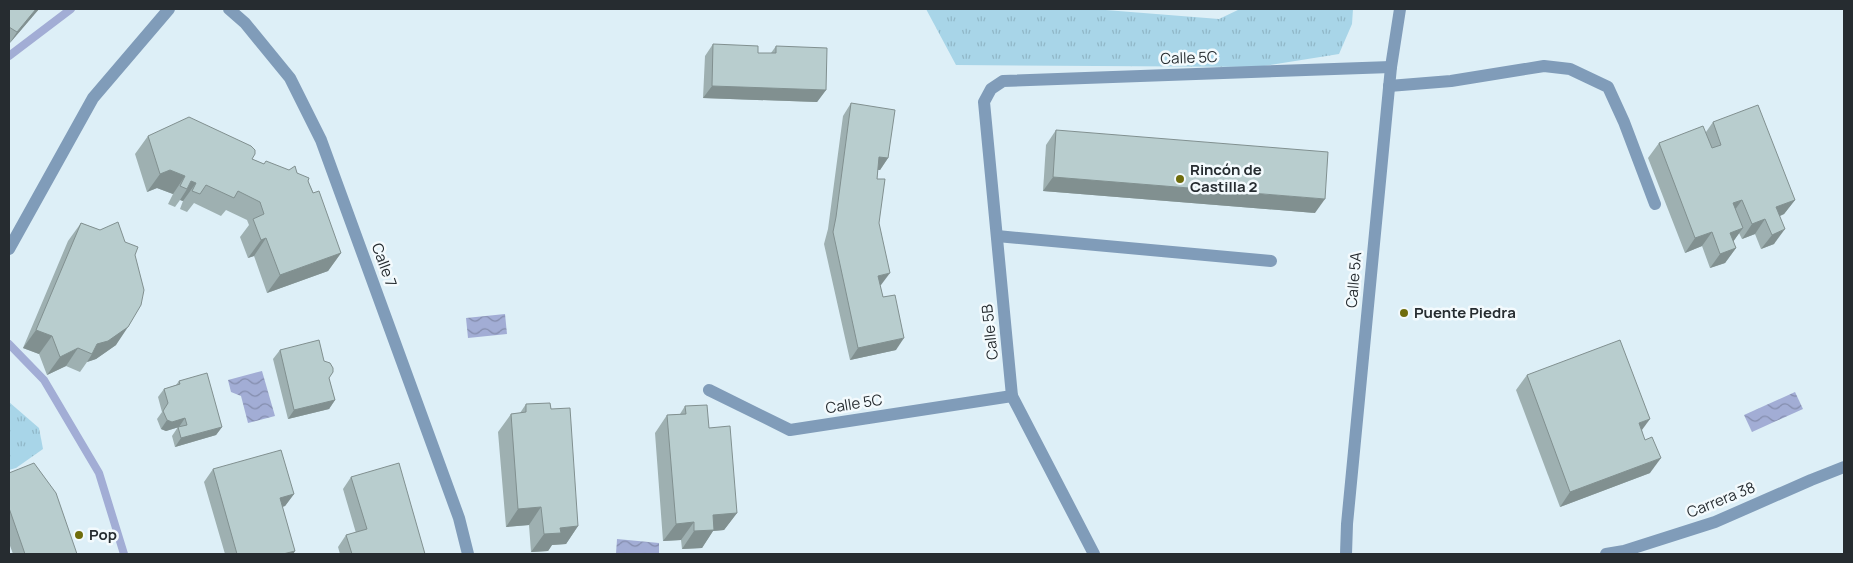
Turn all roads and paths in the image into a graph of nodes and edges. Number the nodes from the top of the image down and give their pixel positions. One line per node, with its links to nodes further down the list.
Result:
1 (169, 9): 9 (street)
2 (229, 9): 14 (street, Calle 7)
3 (1400, 9): 4 (street, Calle 5A)
4 (1391, 67): 5 (street, Calle 5A); 6 (street, Calle 5C)
5 (1389, 86): 7 (street); 16 (street, Calle 5A)
6 (992, 89): 8 (street, Calle 5B)
7 (1655, 204)
8 (997, 236): 10 (street); 12 (street, Calle 5B)
9 (9, 249)
10 (1271, 261)
11 (709, 390): 12 (street, Calle 5C)
12 (1012, 396): 15 (street, Calle 5B)
13 (1844, 467): 17 (street, Carrera 38)
14 (468, 554)
15 (1094, 554)
16 (1346, 554)
17 (1606, 554)

